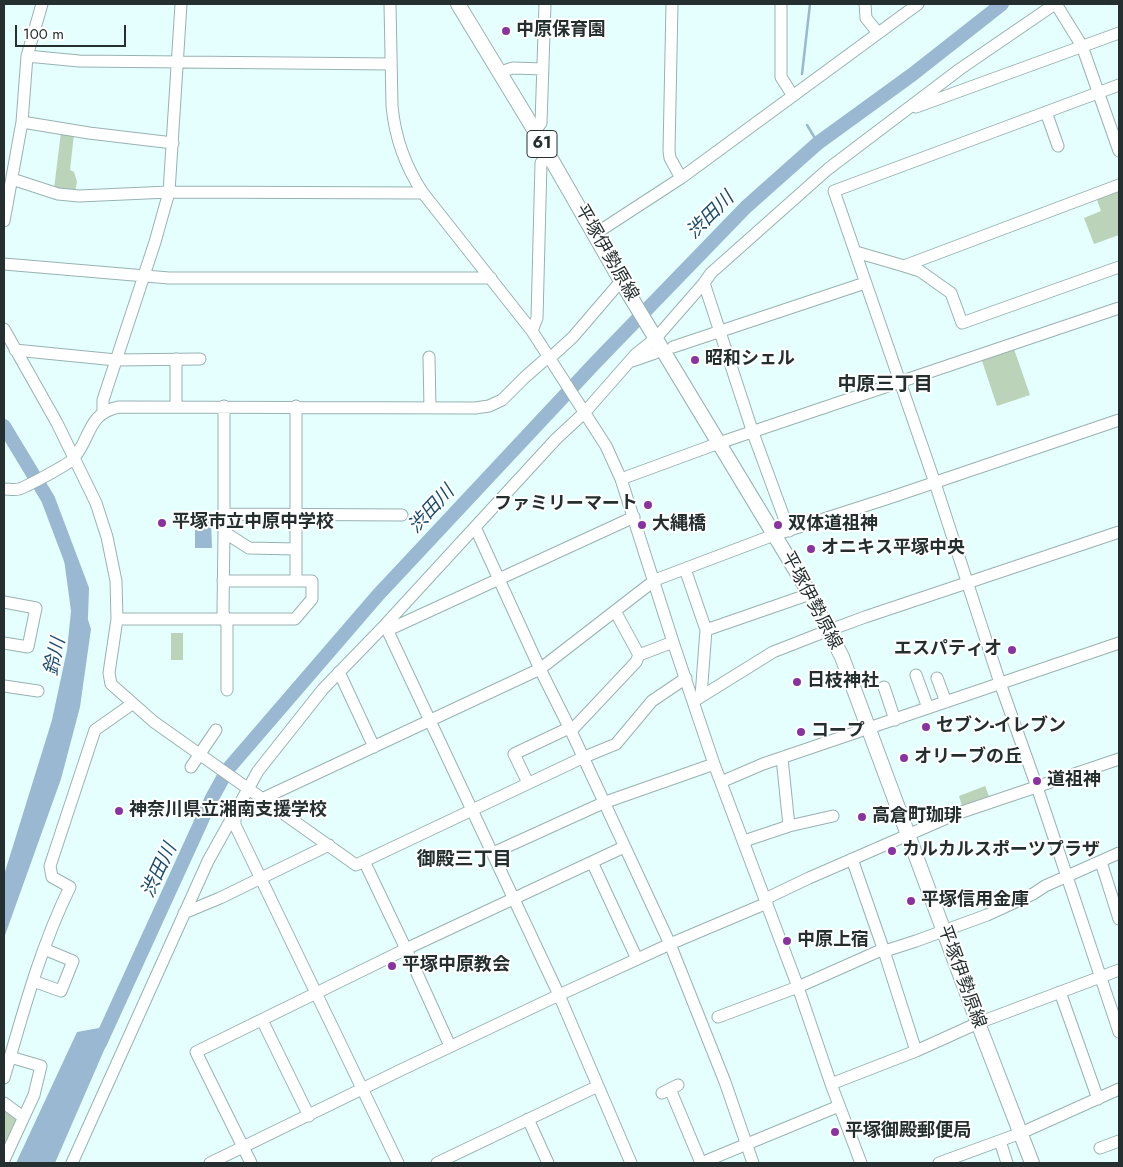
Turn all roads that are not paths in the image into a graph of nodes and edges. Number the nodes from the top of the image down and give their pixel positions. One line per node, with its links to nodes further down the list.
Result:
1 (42, 4): 14 (street)
2 (181, 4): 15 (street)
3 (390, 4): 16 (street)
4 (458, 4): 18 (main road, 平塚伊勢原線 / 61)
5 (545, 4): 17 (street)
6 (672, 4): 30 (street)
7 (782, 4): 21 (street)
8 (865, 4): 11 (street)
9 (918, 4): 11 (street)
10 (1056, 4): 13 (street); 22 (street)
11 (878, 33): 21 (street)
12 (1119, 33): 13 (street)
13 (1082, 46): 20 (street); 22 (street)
14 (28, 56): 15 (street); 24 (street)
15 (178, 62): 16 (street); 26 (street)
16 (391, 64): 34 (street)
17 (543, 69): 18 (street); 25 (street)
18 (500, 72): 25 (main road, 平塚伊勢原線 / 61)
19 (1119, 85): 20 (street)
20 (1098, 93): 23 (street); 28 (street)
21 (793, 96): 30 (street)
22 (905, 111): 43 (street)
23 (1046, 112): 27 (street); 37 (street)
24 (22, 122): 26 (street); 31 (street)
25 (535, 131): 29 (main road, 平塚伊勢原線 / 61)
26 (173, 143): 33 (street)
27 (1058, 146)
28 (1119, 151)
29 (549, 156): 36 (main road, 平塚伊勢原線 / 61); 48 (street)
30 (680, 178): 36 (street)
31 (12, 179): 33 (street); 35 (street)
32 (1119, 185): 39 (street)
33 (169, 192): 34 (street); 41 (street)
34 (423, 193): 42 (street)
35 (4, 221)
36 (595, 234): 45 (main road, 平塚伊勢原線 / 61)
37 (856, 252): 39 (street); 44 (street)
38 (4, 264): 41 (street)
39 (904, 266): 40 (street)
40 (1119, 266)
41 (143, 277): 42 (street); 57 (street)
42 (491, 278): 48 (street)
43 (704, 283): 49 (street); 50 (street)
44 (865, 283): 49 (street); 60 (street)
45 (623, 284): 50 (main road, 平塚伊勢原線 / 61); 55 (street)
46 (1119, 308): 60 (street)
47 (4, 329): 52 (street)
48 (532, 331): 55 (street)
49 (719, 332): 51 (street); 68 (street)
50 (655, 336): 59 (street); 69 (main road, 平塚伊勢原線 / 61)
51 (673, 347)
52 (15, 350): 57 (street); 70 (street)
53 (655, 353): 59 (street)
54 (429, 357): 64 (street)
55 (550, 358): 64 (street); 65 (street)
56 (200, 359): 58 (street)
57 (116, 360): 58 (street); 66 (street)
58 (176, 360): 63 (street)
59 (630, 361): 65 (street)
60 (900, 383): 68 (street); 72 (street)
61 (224, 406): 62 (street); 63 (street); 74 (street)
62 (296, 406): 64 (street); 75 (street)
63 (176, 407): 66 (street)
64 (430, 408)
65 (584, 411): 71 (street); 78 (street)
66 (103, 412): 70 (street)
67 (1119, 420): 72 (street)
68 (753, 433): 69 (street); 79 (street)
69 (719, 443): 71 (street); 82 (main road, 平塚伊勢原線 / 61)
70 (72, 460): 73 (street); 93 (street)
71 (621, 479): 77 (street)
72 (935, 483): 79 (street); 89 (street)
73 (4, 489)
74 (223, 514): 75 (street); 80 (street)
75 (296, 514): 76 (street); 83 (street)
76 (402, 515)
77 (634, 517): 85 (street); 87 (street)
78 (475, 527): 85 (street); 95 (street)
79 (789, 530): 82 (street)
80 (224, 532): 83 (street); 88 (street)
81 (1119, 532): 89 (street)
82 (774, 534): 84 (street); 90 (main road, 平塚伊勢原線 / 61)
83 (296, 549): 86 (street)
84 (685, 568): 87 (street); 96 (street)
85 (499, 579): 95 (street); 102 (street)
86 (296, 580): 88 (street); 94 (street)
87 (655, 580): 92 (street); 98 (street)
88 (223, 581): 94 (street)
89 (968, 583): 97 (street); 107 (street)
90 (810, 594): 96 (street); 97 (main road, 平塚伊勢原線 / 61)
91 (4, 602): 99 (street)
92 (615, 611): 101 (street); 102 (street)
93 (117, 619): 94 (street); 114 (street)
94 (225, 619): 110 (street)
95 (387, 627): 103 (street); 116 (street)
96 (706, 630): 112 (street)
97 (828, 630): 112 (street); 118 (main road, 平塚伊勢原線 / 61)
98 (673, 642): 101 (street); 105 (street)
99 (4, 643)
100 (1119, 643): 107 (street)
101 (638, 655): 120 (street)
102 (540, 669): 116 (street); 120 (street)
103 (339, 672): 121 (street); 131 (street)
104 (916, 675): 115 (street)
105 (686, 678): 112 (street); 123 (street)
106 (937, 678): 113 (street)
107 (1000, 683): 113 (street); 130 (street)
108 (4, 686): 111 (street)
109 (884, 686): 117 (street)
110 (227, 690)
111 (38, 691)
112 (697, 698): 126 (street)
113 (946, 702): 115 (street)
114 (132, 704): 122 (street); 156 (street)
115 (928, 708): 117 (street)
116 (431, 720): 121 (street); 134 (street)
117 (895, 720): 118 (street)
118 (868, 728): 124 (street); 138 (main road, 平塚伊勢原線 / 61)
119 (216, 730): 122 (street)
120 (570, 730): 123 (street); 129 (street)
121 (374, 746): 132 (street)
122 (201, 755): 127 (street); 131 (street)
123 (582, 758): 129 (street); 133 (street)
124 (782, 758): 128 (street); 137 (street)
125 (1119, 759): 130 (street)
126 (714, 764): 128 (street); 133 (street)
127 (191, 767)
128 (720, 782): 139 (street)
129 (528, 783): 134 (street)
130 (1037, 787): 138 (street); 148 (street)
131 (248, 788): 132 (street); 135 (street)
132 (264, 798): 140 (street)
133 (603, 802): 141 (street); 142 (street)
134 (473, 809): 142 (street); 145 (street)
135 (234, 813): 149 (street); 152 (street)
136 (833, 816): 137 (street)
137 (789, 826): 139 (street)
138 (909, 834): 144 (street); 154 (main road, 平塚伊勢原線 / 61)
139 (744, 841): 151 (street)
140 (329, 845): 145 (street); 149 (street)
141 (624, 847): 146 (street); 155 (street)
142 (493, 853): 150 (street)
143 (1119, 853): 147 (street)
144 (852, 860): 151 (street); 158 (street)
145 (364, 861): 157 (street)
146 (592, 862): 150 (street); 159 (street)
147 (1101, 862): 148 (street); 153 (street)
148 (1067, 877): 154 (street); 161 (street)
149 (261, 879): 152 (street); 164 (street)
150 (514, 899): 157 (street); 166 (street)
151 (766, 901): 155 (street); 163 (street)
152 (184, 913): 193 (street)
153 (1119, 919)
154 (944, 931): 158 (street); 169 (main road, 平塚伊勢原線 / 61)
155 (670, 944): 159 (street); 189 (street)
156 (44, 949): 162 (street); 162 (street)
157 (406, 949): 164 (street); 171 (street)
158 (884, 951): 163 (street); 172 (street)
159 (637, 959): 166 (street)
160 (1119, 970): 161 (street)
161 (1101, 976): 165 (street); 170 (street)
162 (33, 981): 173 (street)
163 (798, 987): 167 (street); 175 (street)
164 (316, 992): 168 (street); 179 (street)
165 (1060, 992): 169 (street); 180 (street)
166 (559, 996): 171 (street); 176 (street)
167 (718, 1017)
168 (262, 1020): 183 (street); 190 (street)
169 (978, 1023): 172 (street); 186 (main road, 平塚伊勢原線 / 61)
170 (1119, 1032)
171 (450, 1046): 179 (street)
172 (916, 1051): 175 (street)
173 (10, 1057): 174 (street); 184 (street)
174 (4, 1078)
175 (830, 1084): 182 (street)
176 (598, 1086): 185 (street); 199 (street)
177 (670, 1089): 200 (street)
178 (1119, 1089): 180 (street)
179 (363, 1090): 183 (street); 196 (street)
180 (1098, 1099): 186 (street)
181 (4, 1103): 184 (street)
182 (839, 1106): 189 (street); 202 (street)
183 (309, 1116): 190 (street)
184 (24, 1117): 192 (street)
185 (528, 1119): 197 (street); 198 (street)
186 (1021, 1133): 187 (street); 205 (main road, 平塚伊勢原線 / 61)
187 (1000, 1141): 203 (street); 204 (street)
188 (1119, 1141): 191 (street)
189 (747, 1144): 200 (street); 201 (street)
190 (243, 1148): 194 (street); 195 (street)
191 (1100, 1148)
192 (4, 1160)
193 (72, 1163)
194 (210, 1163)
195 (251, 1163)
196 (398, 1163)
197 (438, 1163)
198 (548, 1163)
199 (632, 1163)
200 (701, 1163)
201 (753, 1163)
202 (860, 1163)
203 (939, 1163)
204 (1008, 1163)
205 (1032, 1163)

